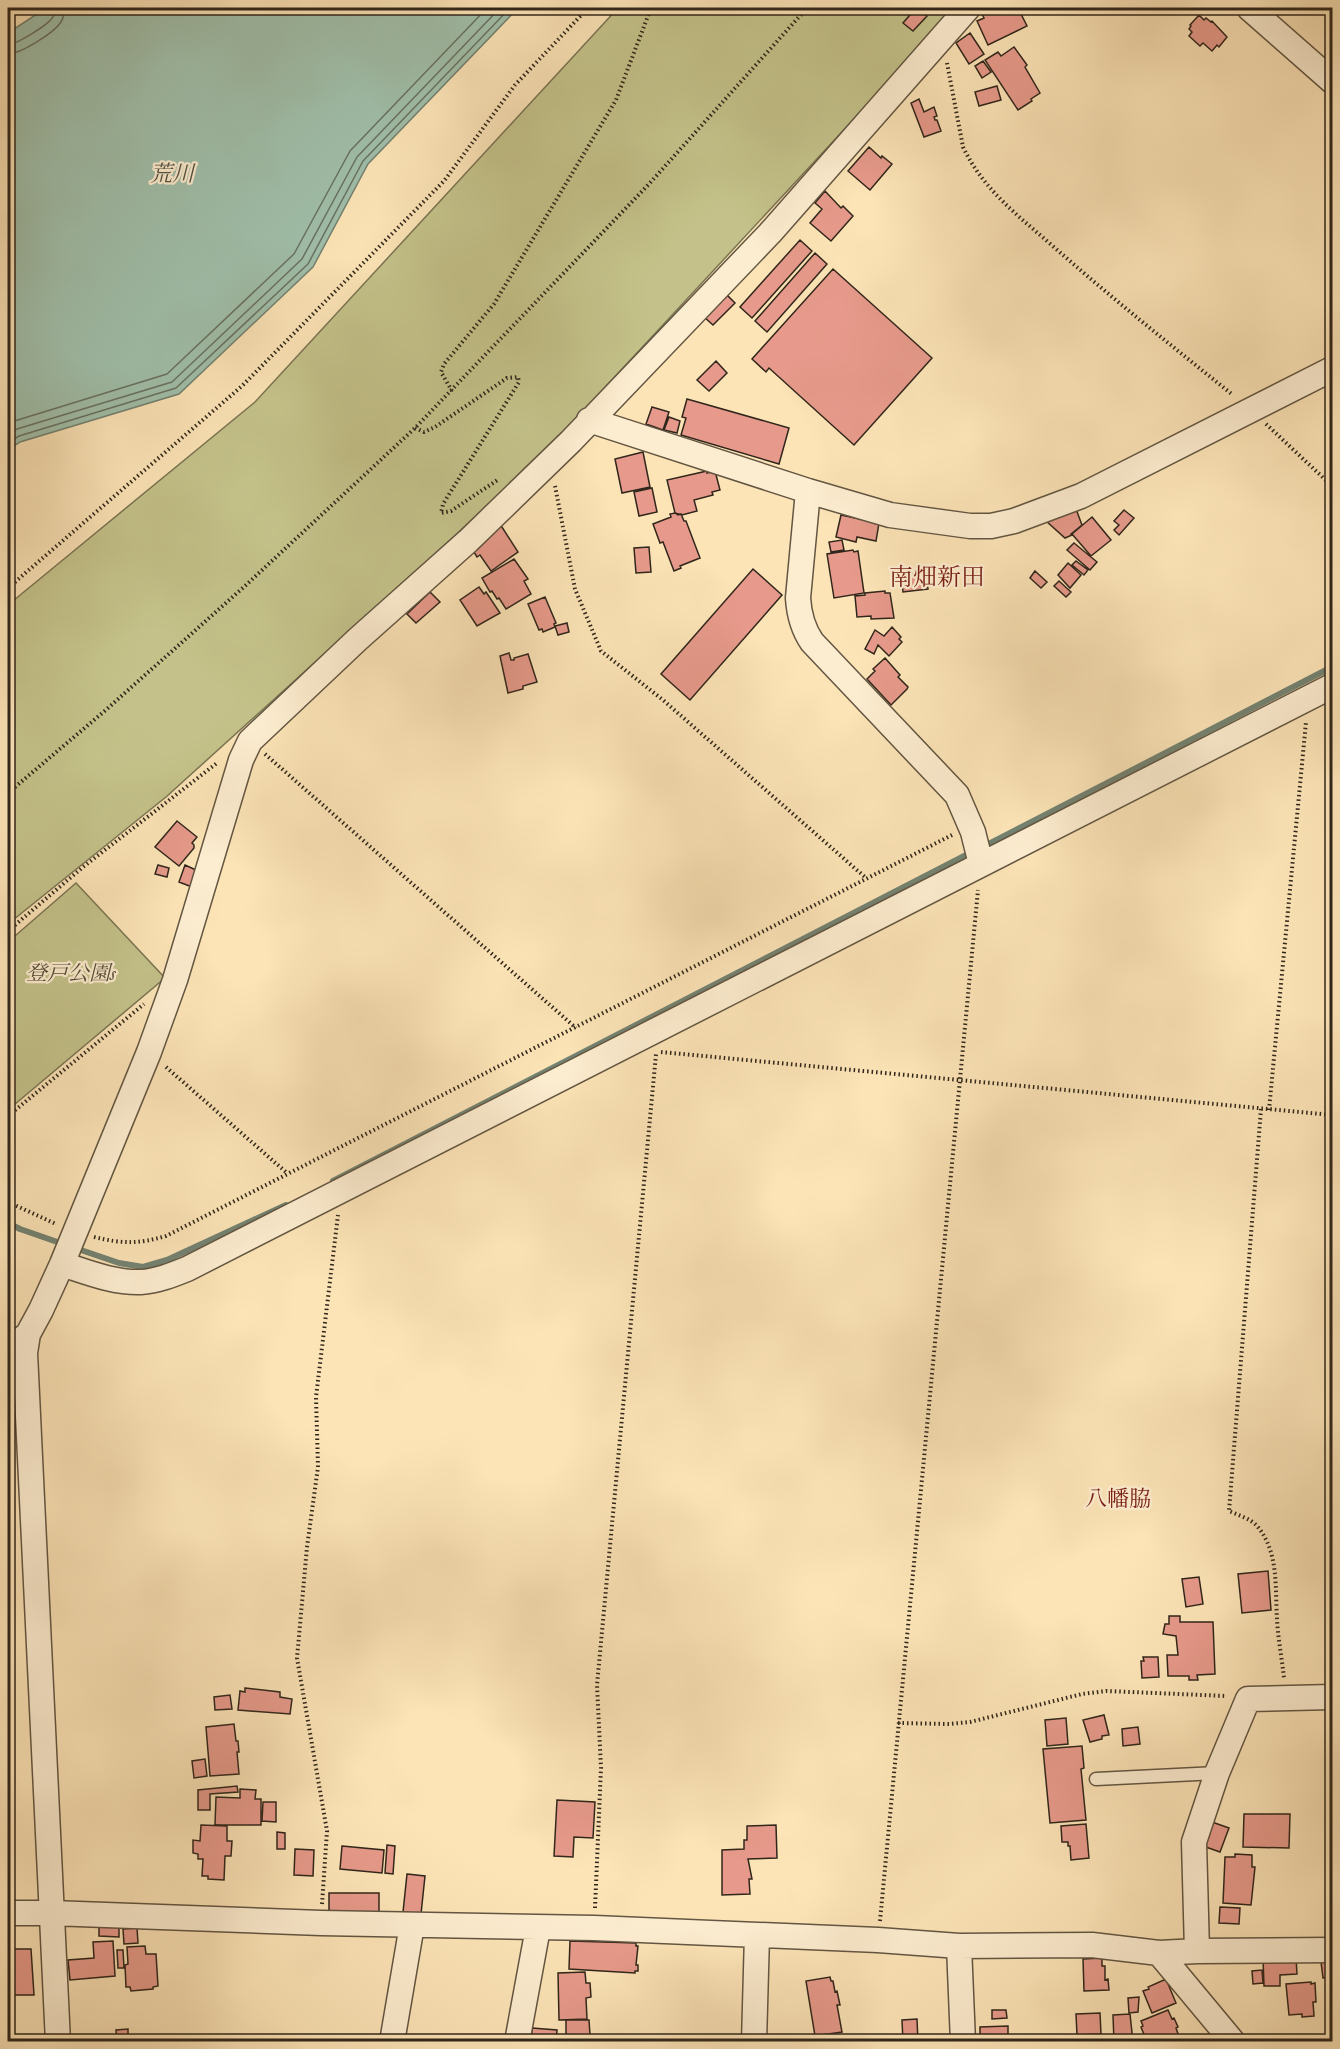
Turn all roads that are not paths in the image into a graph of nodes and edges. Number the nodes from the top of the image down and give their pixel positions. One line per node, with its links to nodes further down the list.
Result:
1 (968, 8): 5 (street)
2 (1248, 8): 3 (street)
3 (1332, 81)
4 (1332, 369): 6 (street)
5 (589, 420): 6 (street); 9 (street)
6 (808, 491): 8 (street)
7 (1332, 686): 8 (street)
8 (980, 860): 9 (street)
9 (62, 1264): 10 (street)
10 (28, 1334): 11 (street); 15 (street)
11 (8, 1350)
12 (1332, 1697): 13 (street)
13 (1217, 1773): 14 (lane); 22 (street)
14 (1096, 1779)
15 (51, 1912): 16 (street); 17 (street); 25 (street)
16 (8, 1913)
17 (412, 1925): 18 (street); 26 (street)
18 (538, 1928): 19 (street); 27 (street)
19 (757, 1935): 20 (street); 28 (street)
20 (959, 1946): 23 (street); 29 (street)
21 (1332, 1950): 22 (street)
22 (1197, 1951): 23 (street)
23 (1160, 1953): 24 (street)
24 (1230, 2041)
25 (58, 2042)
26 (392, 2042)
27 (517, 2042)
28 (754, 2042)
29 (963, 2042)

